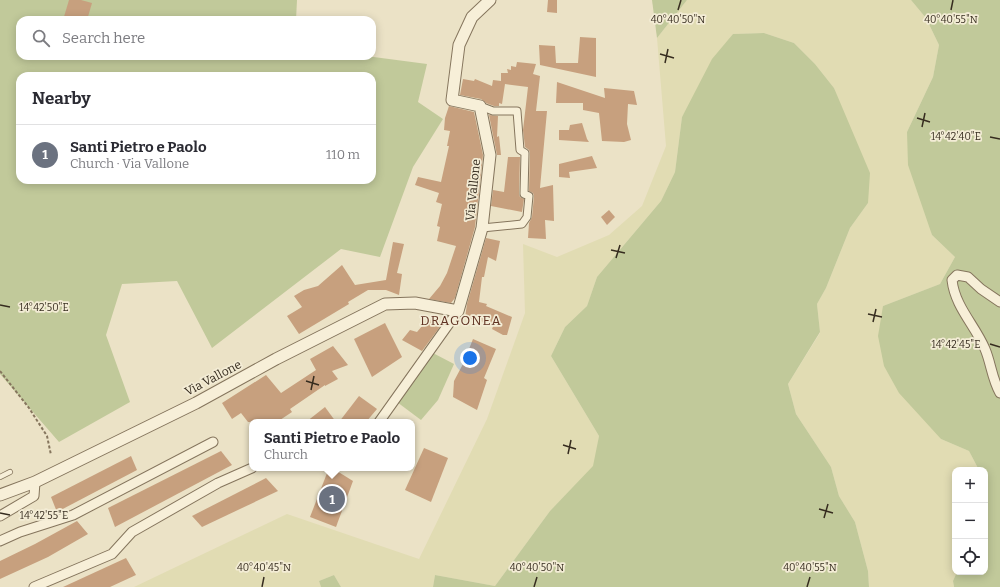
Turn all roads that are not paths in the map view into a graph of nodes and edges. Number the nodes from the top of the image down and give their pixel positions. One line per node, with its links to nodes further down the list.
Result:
1 (490, 0): 2 (street, Via Vallone)
2 (480, 106): 3 (street, Via Vallone); 3 (street, Via Vallone)
3 (482, 228): 5 (street, Via Vallone)
4 (1000, 302): 6 (street)
5 (458, 311): 7 (street, Via Vallone); 12 (street, Via Vallone)
6 (1000, 392)
7 (382, 419)
8 (213, 442): 15 (street)
9 (249, 469): 16 (street)
10 (10, 472): 11 (lane)
11 (0, 477)
12 (35, 482): 13 (street, Via Vallone); 14 (street)
13 (0, 495)
14 (0, 516)
15 (0, 541)
16 (34, 587)

